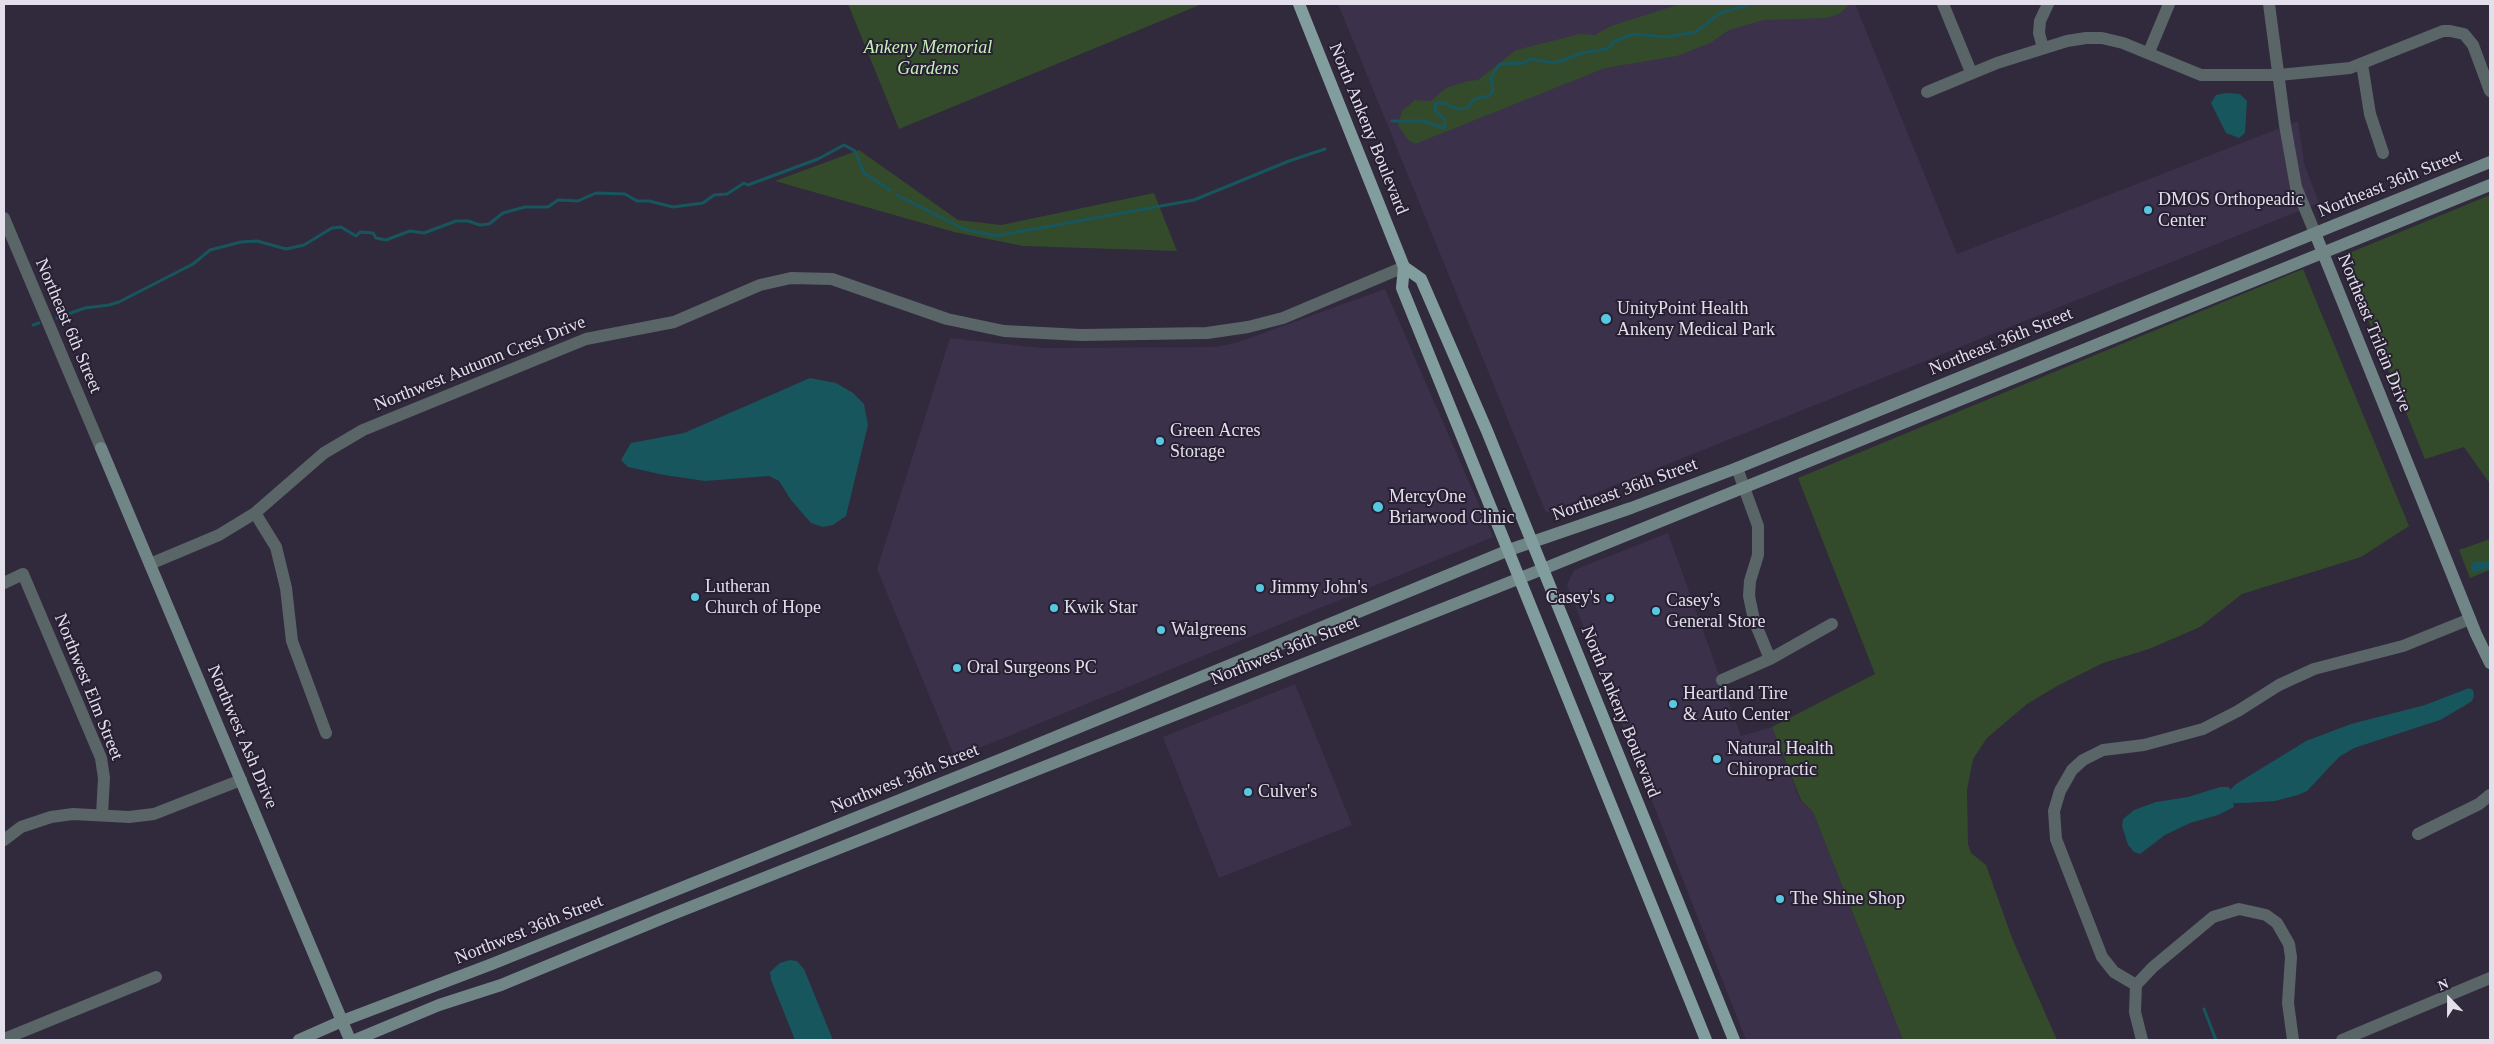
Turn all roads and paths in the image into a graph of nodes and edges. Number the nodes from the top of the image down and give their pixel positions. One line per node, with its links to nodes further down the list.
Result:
1 (1299, 4): 19 (main road, North Ankeny Boulevard)
2 (1943, 4): 9 (street)
3 (2048, 4): 6 (street)
4 (2168, 4): 7 (street)
5 (2269, 4): 10 (street, Northeast Trilein Drive)
6 (2043, 48): 7 (street); 9 (street)
7 (2149, 52): 10 (street)
8 (2362, 64): 10 (street); 11 (street); 13 (street)
9 (1971, 72): 12 (street)
10 (2278, 75): 17 (street, Northeast Trilein Drive)
11 (2490, 91)
12 (1927, 92)
13 (2383, 153)
14 (2490, 162): 17 (main road, Northeast 36th Street)
15 (2490, 185): 18 (main road)
16 (4, 218): 20 (street, Northeast 6th Street)
17 (2315, 233): 18 (main road, Northeast Trilein Drive); 21 (main road, Northeast 36th Street)
18 (2322, 252): 22 (main road); 29 (main road, Northeast Trilein Drive)
19 (1404, 267): 23 (street, Northwest Autumn Crest Drive); 24 (main road, North Ankeny Boulevard); 25 (main road, North Ankeny Boulevard)
20 (101, 448): 26 (main road, Northwest Ash Drive)
21 (1737, 468): 22 (street); 24 (main road, Northeast 36th Street)
22 (1744, 485): 27 (main road); 31 (street)
23 (255, 513): 26 (street, Northwest Autumn Crest Drive); 34 (street)
24 (1527, 543): 25 (main road, Northwest 36th Street); 27 (main road, North Ankeny Boulevard)
25 (1509, 550): 27 (main road, North Ankeny Boulevard); 43 (main road, Northwest 36th Street)
26 (150, 564): 35 (main road, Northwest Ash Drive)
27 (1532, 573): 47 (main road, Northwest 36th Street); 48 (main road, North Ankeny Boulevard); 49 (main road, North Ankeny Boulevard)
28 (4, 583): 37 (street, Northwest Elm Street)
29 (2470, 620): 32 (main road, Northeast Trilein Drive); 42 (street)
30 (1832, 624): 31 (street)
31 (1770, 660): 33 (street)
32 (2490, 663)
33 (1722, 680)
34 (326, 733)
35 (241, 780): 37 (street); 43 (main road, Northwest Ash Drive)
36 (2490, 796): 38 (street)
37 (102, 815): 39 (street)
38 (2418, 834)
39 (4, 840)
40 (156, 977): 44 (street)
41 (2490, 978): 52 (street)
42 (2136, 985): 50 (street); 51 (street)
43 (342, 1021): 45 (main road, Northwest 36th Street); 46 (main road, Northwest Ash Drive)
44 (4, 1040)
45 (299, 1040)
46 (350, 1040)
47 (355, 1040)
48 (1706, 1040)
49 (1734, 1040)
50 (2142, 1040)
51 (2293, 1040)
52 (2342, 1040)

